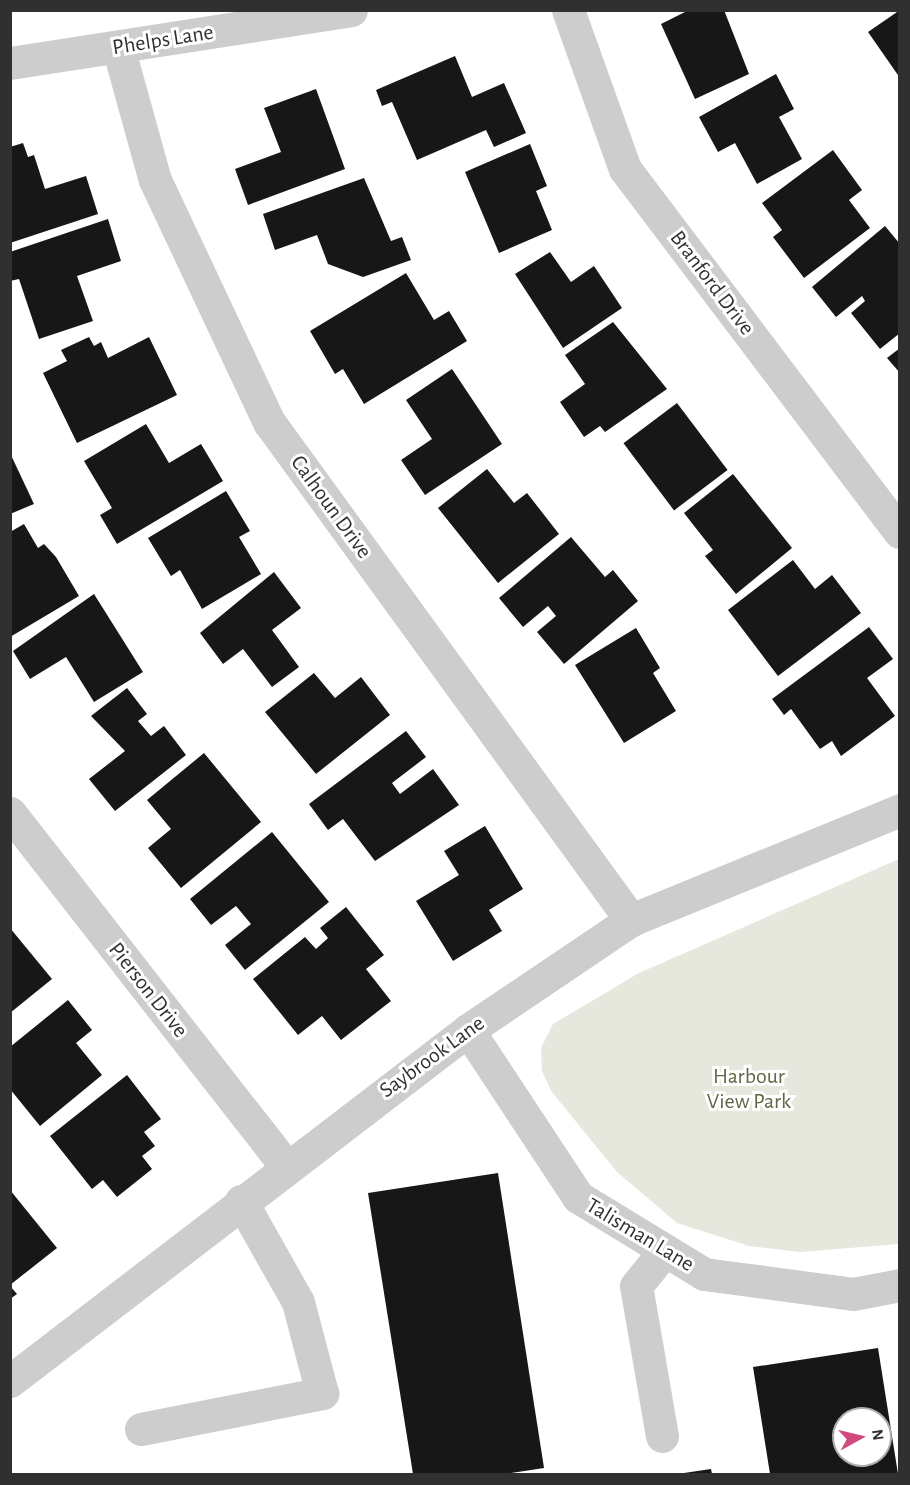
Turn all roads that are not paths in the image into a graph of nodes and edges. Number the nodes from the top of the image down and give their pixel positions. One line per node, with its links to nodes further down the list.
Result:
1 (351, 10): 3 (street, Phelps Lane)
2 (568, 10): 5 (street, Branford Drive)
3 (118, 46): 4 (street, Phelps Lane); 8 (street, Calhoun Drive)
4 (10, 63)
5 (900, 531)
6 (900, 810): 8 (street, Saybrook Lane)
7 (10, 813): 10 (street, Pierson Drive)
8 (632, 920): 9 (street, Saybrook Lane)
9 (468, 1030): 10 (street, Saybrook Lane); 12 (street, Talisman Lane)
10 (286, 1166): 11 (street, Saybrook Lane)
11 (241, 1201): 14 (street, Saybrook Lane); 15 (street)
12 (665, 1250): 13 (street, Talisman Lane); 16 (street)
13 (900, 1285)
14 (10, 1381)
15 (141, 1429)
16 (662, 1436)

